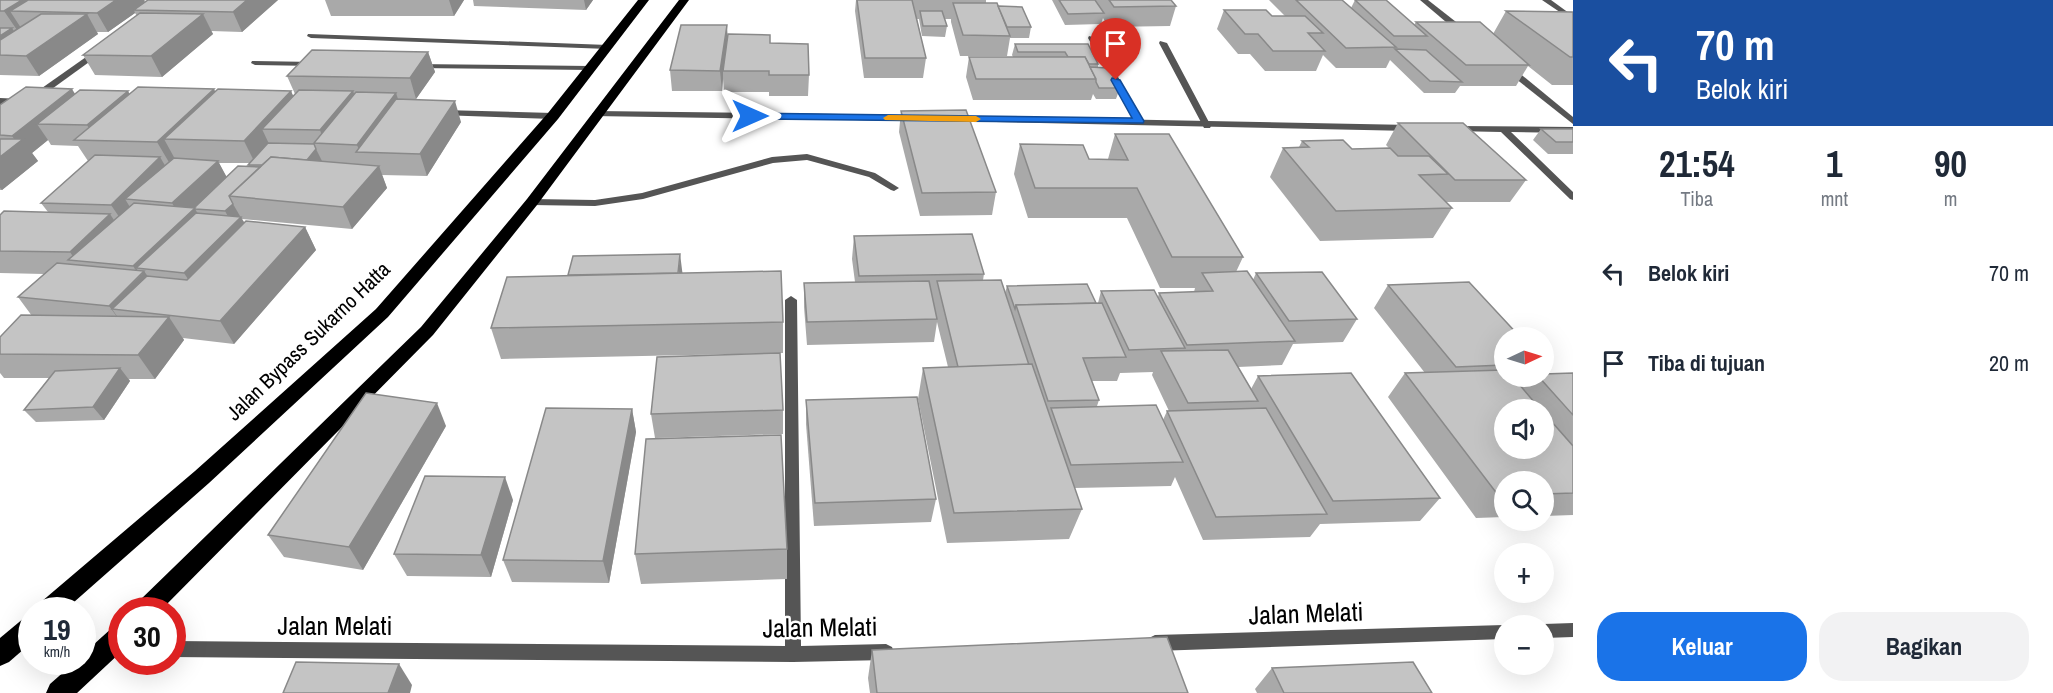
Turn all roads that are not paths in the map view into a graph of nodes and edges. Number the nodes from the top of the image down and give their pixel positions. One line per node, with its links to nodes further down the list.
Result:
1 (644, 0): 10 (highway, Jalan Bypass Sukarno Hatta)
2 (684, 0): 22 (highway)
3 (1424, 0): 8 (street)
4 (1546, 0): 5 (street)
5 (1573, 19)
6 (311, 36): 10 (street)
7 (1092, 38): 26 (street)
8 (1470, 38)
9 (1163, 43): 28 (street)
10 (608, 47): 16 (highway, Jalan Bypass Sukarno Hatta)
11 (105, 48): 18 (street)
12 (1498, 60): 27 (street)
13 (255, 63): 14 (street)
14 (326, 64)
15 (410, 66): 16 (street)
16 (589, 68): 23 (highway, Jalan Bypass Sukarno Hatta)
17 (0, 101): 18 (street)
18 (27, 102): 19 (street); 20 (street)
19 (39, 102)
20 (18, 109)
21 (433, 112): 23 (street)
22 (596, 114): 24 (street); 35 (highway)
23 (553, 116): 37 (highway, Jalan Bypass Sukarno Hatta)
24 (930, 118)
25 (942, 118): 26 (street)
26 (1139, 121): 28 (street)
27 (1573, 121)
28 (1207, 126): 29 (street)
29 (1420, 128)
30 (1444, 129): 31 (street)
31 (1503, 129): 32 (street); 34 (street)
32 (1573, 130)
33 (894, 188): 35 (street)
34 (1573, 197)
35 (532, 202): 38 (highway)
36 (791, 300): 48 (street)
37 (64, 597)
38 (159, 597)
39 (1573, 630): 40 (street)
40 (1554, 631)
41 (1494, 632): 43 (street, Jalan Melati)
42 (18, 638): 47 (highway)
43 (1137, 644)
44 (186, 649): 48 (street, Jalan Melati)
45 (900, 651): 48 (street, Jalan Melati)
46 (108, 652): 49 (highway)
47 (0, 654)
48 (793, 654)
49 (59, 693)

